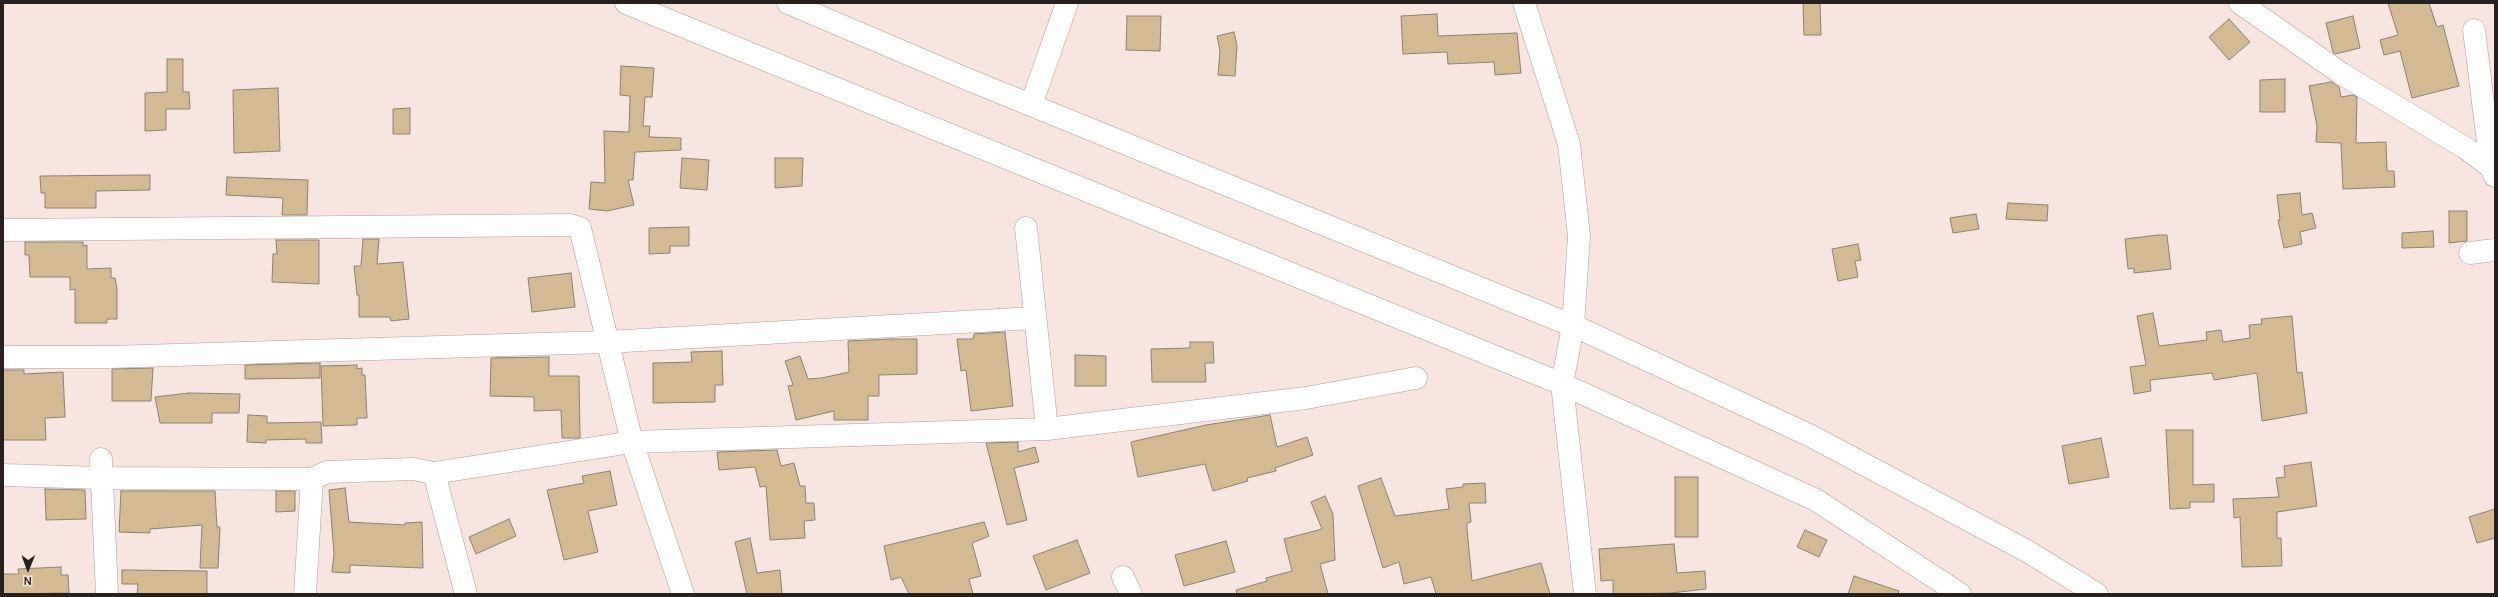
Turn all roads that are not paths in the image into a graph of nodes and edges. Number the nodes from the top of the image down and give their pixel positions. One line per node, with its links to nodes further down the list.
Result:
1 (626, 3): 18 (street)
2 (788, 3): 7 (street)
3 (1067, 3): 7 (street)
4 (1524, 3): 14 (street)
5 (2240, 3): 8 (street)
6 (2474, 30): 8 (street)
7 (1031, 105): 14 (street)
8 (2494, 169)
9 (1026, 228): 13 (street)
10 (3, 230): 15 (street)
11 (2495, 250): 12 (street)
12 (2470, 253)
13 (1034, 318): 15 (street); 19 (street)
14 (1573, 326): 18 (street); 31 (street)
15 (606, 342): 16 (street); 20 (street)
16 (3, 357)
17 (1416, 378): 19 (street)
18 (1562, 384): 29 (street); 30 (street)
19 (1047, 429): 20 (street)
20 (632, 442): 22 (street); 28 (street)
21 (102, 468): 23 (street); 24 (street); 25 (street)
22 (434, 473): 24 (street); 27 (street)
23 (3, 474)
24 (312, 479): 26 (street)
25 (107, 594)
26 (305, 594)
27 (466, 594)
28 (682, 594)
29 (1586, 594)
30 (1960, 594)
31 (2097, 594)

